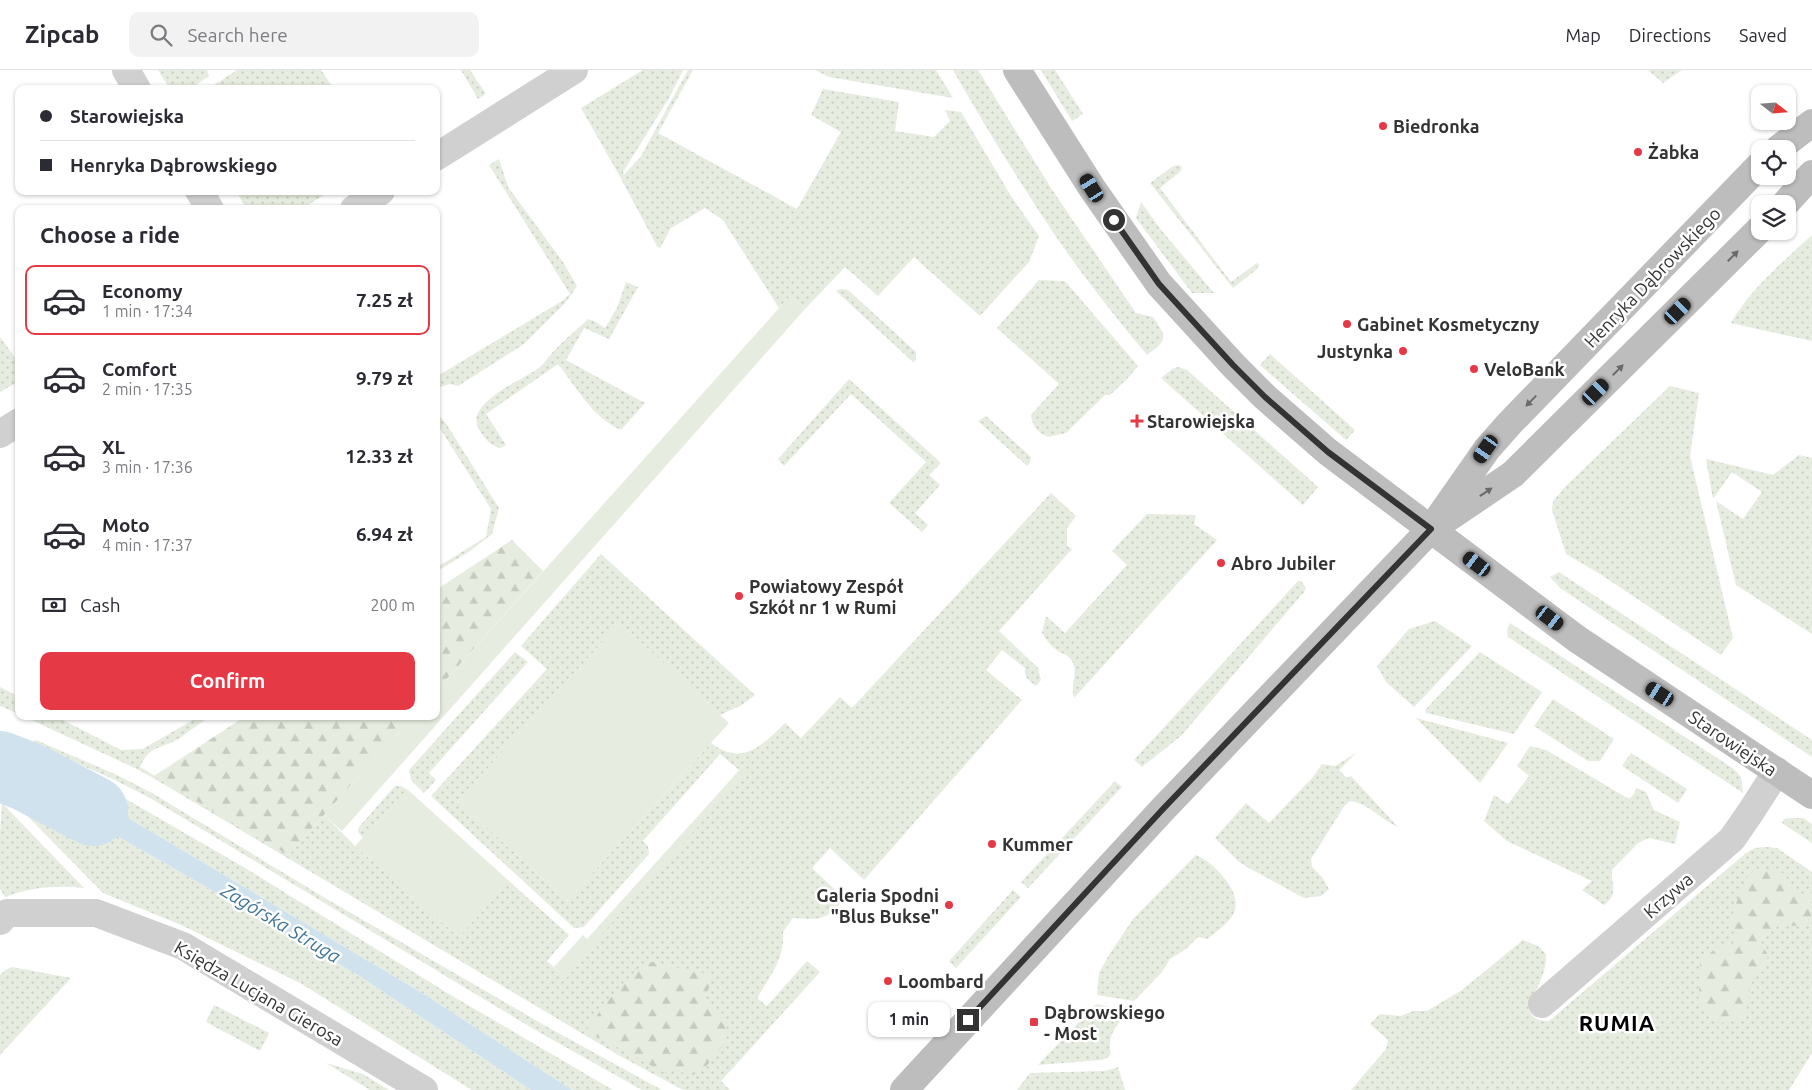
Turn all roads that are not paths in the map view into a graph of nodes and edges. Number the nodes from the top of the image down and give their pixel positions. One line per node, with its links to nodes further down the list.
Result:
1 (126, 70): 4 (street)
2 (574, 70): 7 (street)
3 (1017, 70): 16 (main road, Starowiejska)
4 (135, 85)
5 (1812, 123): 6 (main road)
6 (1790, 140)
7 (440, 154)
8 (1751, 174): 16 (main road, Henryka Dąbrowskiego, one-way to 16)
9 (1812, 174): 11 (main road)
10 (375, 195): 12 (street)
11 (1793, 195)
12 (360, 205)
13 (1751, 238): 16 (main road, Henryka Dąbrowskiego, one-way to 13)
14 (15, 425): 15 (street)
15 (0, 434)
16 (1431, 529): 17 (main road, Starowiejska); 22 (main road, Henryka Dąbrowskiego)
17 (1777, 771): 18 (main road, Starowiejska); 20 (street, Krzywa)
18 (1812, 795)
19 (0, 921): 21 (street, Księdza Lucjana Gierosa)
20 (1542, 1004)
21 (424, 1090)
22 (904, 1090)

